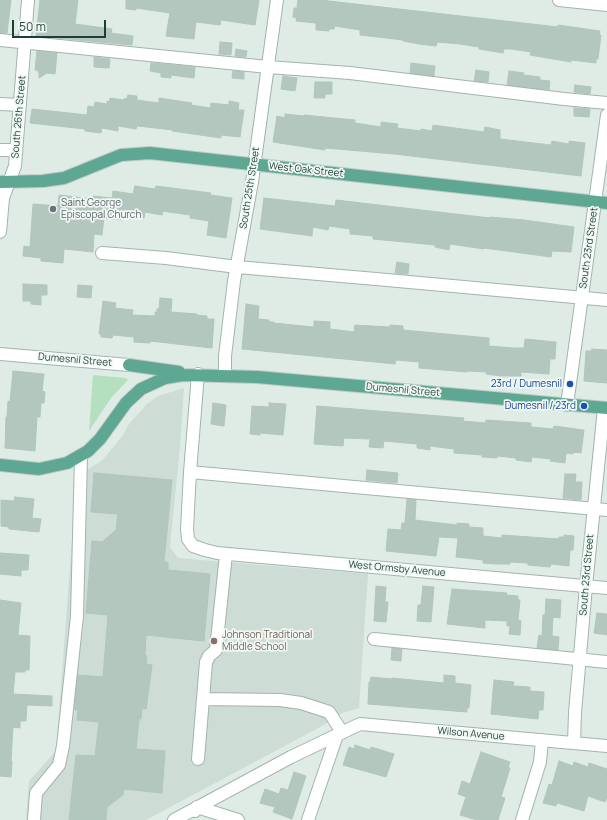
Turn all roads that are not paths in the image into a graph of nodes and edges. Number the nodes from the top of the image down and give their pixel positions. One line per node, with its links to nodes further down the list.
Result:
1 (28, 0): 6 (street, South 26th Street)
2 (277, 0): 7 (street, South 25th Street)
3 (559, 0): 4 (street)
4 (607, 5)
5 (0, 40): 6 (street)
6 (25, 43): 7 (street); 10 (street, South 26th Street)
7 (268, 67): 8 (street); 14 (street, South 25th Street)
8 (607, 103)
9 (0, 104): 10 (street)
10 (20, 105): 13 (street, South 26th Street)
11 (607, 115): 16 (street, South 23rd Street)
12 (0, 150): 13 (street)
13 (16, 150): 15 (street, South 26th Street)
14 (254, 164): 15 (main road, West Oak Street); 16 (main road, West Oak Street); 19 (street, South 25th Street)
15 (4, 182): 17 (street, South 26th Street)
16 (601, 202): 20 (street, South 23rd Street)
17 (0, 232)
18 (102, 253): 19 (street)
19 (237, 267): 20 (street); 25 (street, South 25th Street)
20 (582, 297): 21 (street); 26 (street, South 23rd Street)
21 (607, 300)
22 (0, 354): 23 (street, Dumesnil Street)
23 (129, 365): 24 (main road, Dumesnil Street)
24 (198, 374): 25 (main road, Dumesnil Street); 28 (main road, Dumesnil Street); 30 (street)
25 (225, 375): 26 (main road, Dumesnil Street)
26 (567, 405): 27 (main road, Dumesnil Street)
27 (605, 408): 31 (street, South 23rd Street)
28 (81, 456): 29 (main road, Dumesnil Street); 46 (street)
29 (0, 465)
30 (190, 472): 31 (street); 33 (street, West Ormsby Avenue)
31 (593, 509): 32 (street); 34 (street, South 23rd Street)
32 (607, 510)
33 (226, 554): 34 (street, West Ormsby Avenue); 39 (street)
34 (586, 586): 35 (street, West Ormsby Avenue); 37 (street, South 23rd Street)
35 (607, 588)
36 (374, 639): 37 (street)
37 (580, 659): 38 (street); 42 (street, South 23rd Street)
38 (607, 662)
39 (203, 699): 40 (street); 44 (street)
40 (339, 734): 41 (street, Wilson Avenue); 45 (street, Wilson Avenue); 50 (street)
41 (542, 740): 42 (street, Wilson Avenue); 51 (street)
42 (574, 743): 43 (street, Wilson Avenue)
43 (607, 746)
44 (198, 759)
45 (197, 807): 47 (street, Wilson Avenue); 48 (street); 49 (street)
46 (34, 820)
47 (174, 820)
48 (191, 820)
49 (238, 820)
50 (308, 820)
51 (522, 820)

